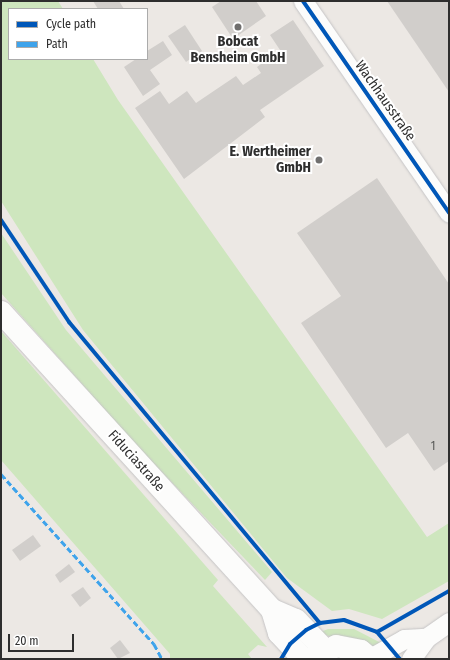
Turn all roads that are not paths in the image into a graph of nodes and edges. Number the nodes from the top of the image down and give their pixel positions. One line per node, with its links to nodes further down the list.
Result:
1 (303, 1): 2 (street, Wachhausstraße)
2 (449, 213)
3 (1, 312): 4 (main road, Fiduciastraße)
4 (272, 610): 7 (main road, Fiduciastraße); 8 (main road, Fiduciastraße)
5 (449, 622): 6 (street)
6 (426, 638): 9 (street); 10 (street)
7 (317, 654): 9 (main road, Fiduciastraße)
8 (303, 659)
9 (371, 659)
10 (411, 659)

